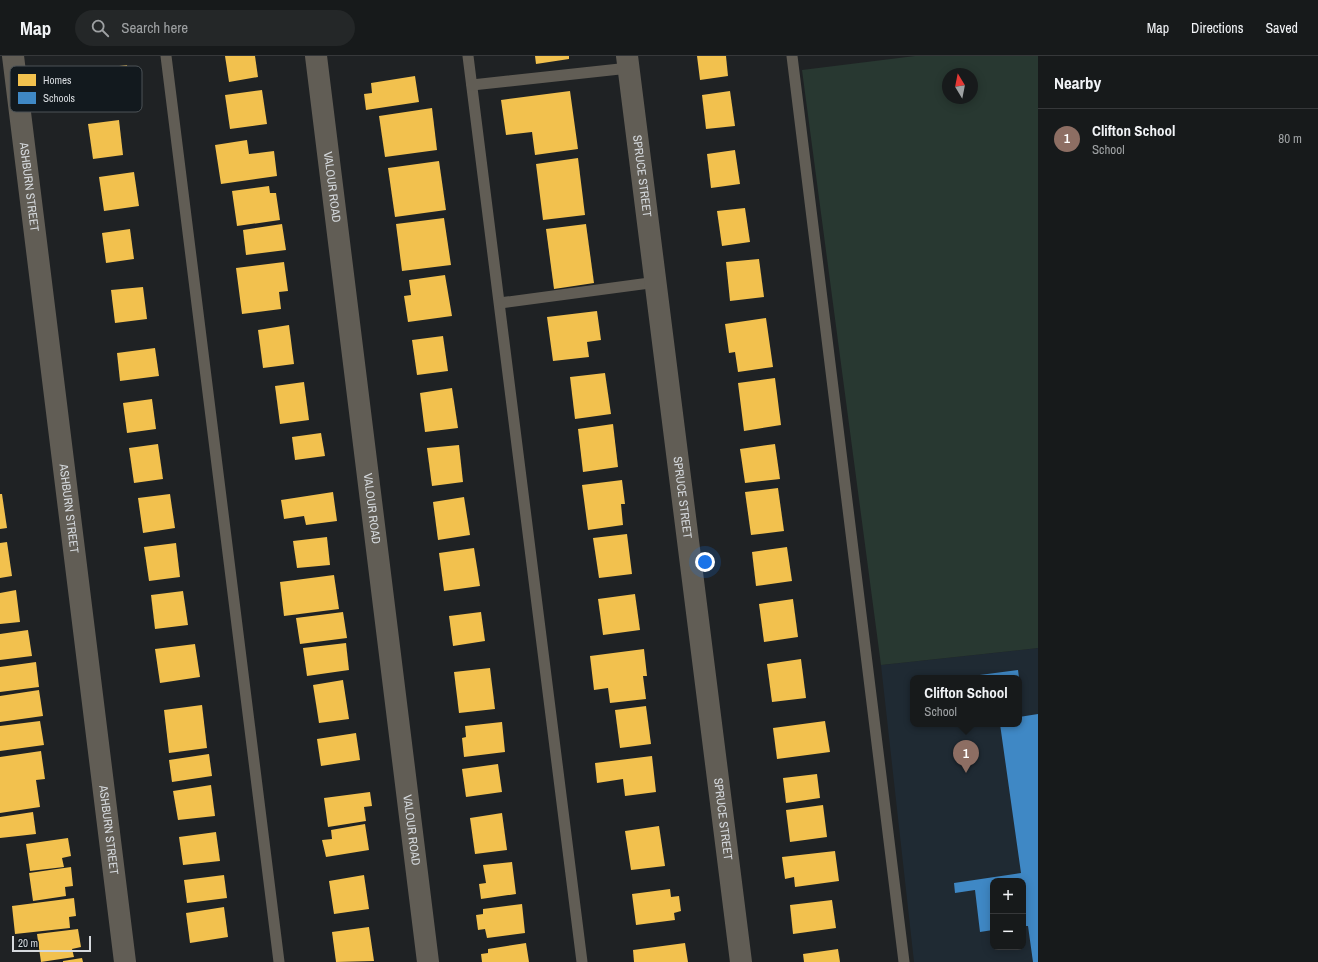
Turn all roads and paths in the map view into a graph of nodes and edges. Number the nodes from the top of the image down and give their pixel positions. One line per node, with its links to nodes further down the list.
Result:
1 (12, 56): 7 (street, ASHBURN STREET)
2 (166, 56): 13 (lane)
3 (316, 56): 14 (street, VALOUR ROAD)
4 (468, 56): 8 (lane)
5 (792, 56): 17 (lane)
6 (628, 62): 8 (lane); 10 (street, SPRUCE STREET)
7 (13, 66)
8 (472, 85): 11 (lane)
9 (19, 112): 12 (street, ASHBURN STREET)
10 (657, 282): 11 (lane); 16 (street, SPRUCE STREET)
11 (500, 303): 15 (lane)
12 (125, 962)
13 (279, 962)
14 (428, 962)
15 (582, 962)
16 (741, 962)
17 (904, 962)

